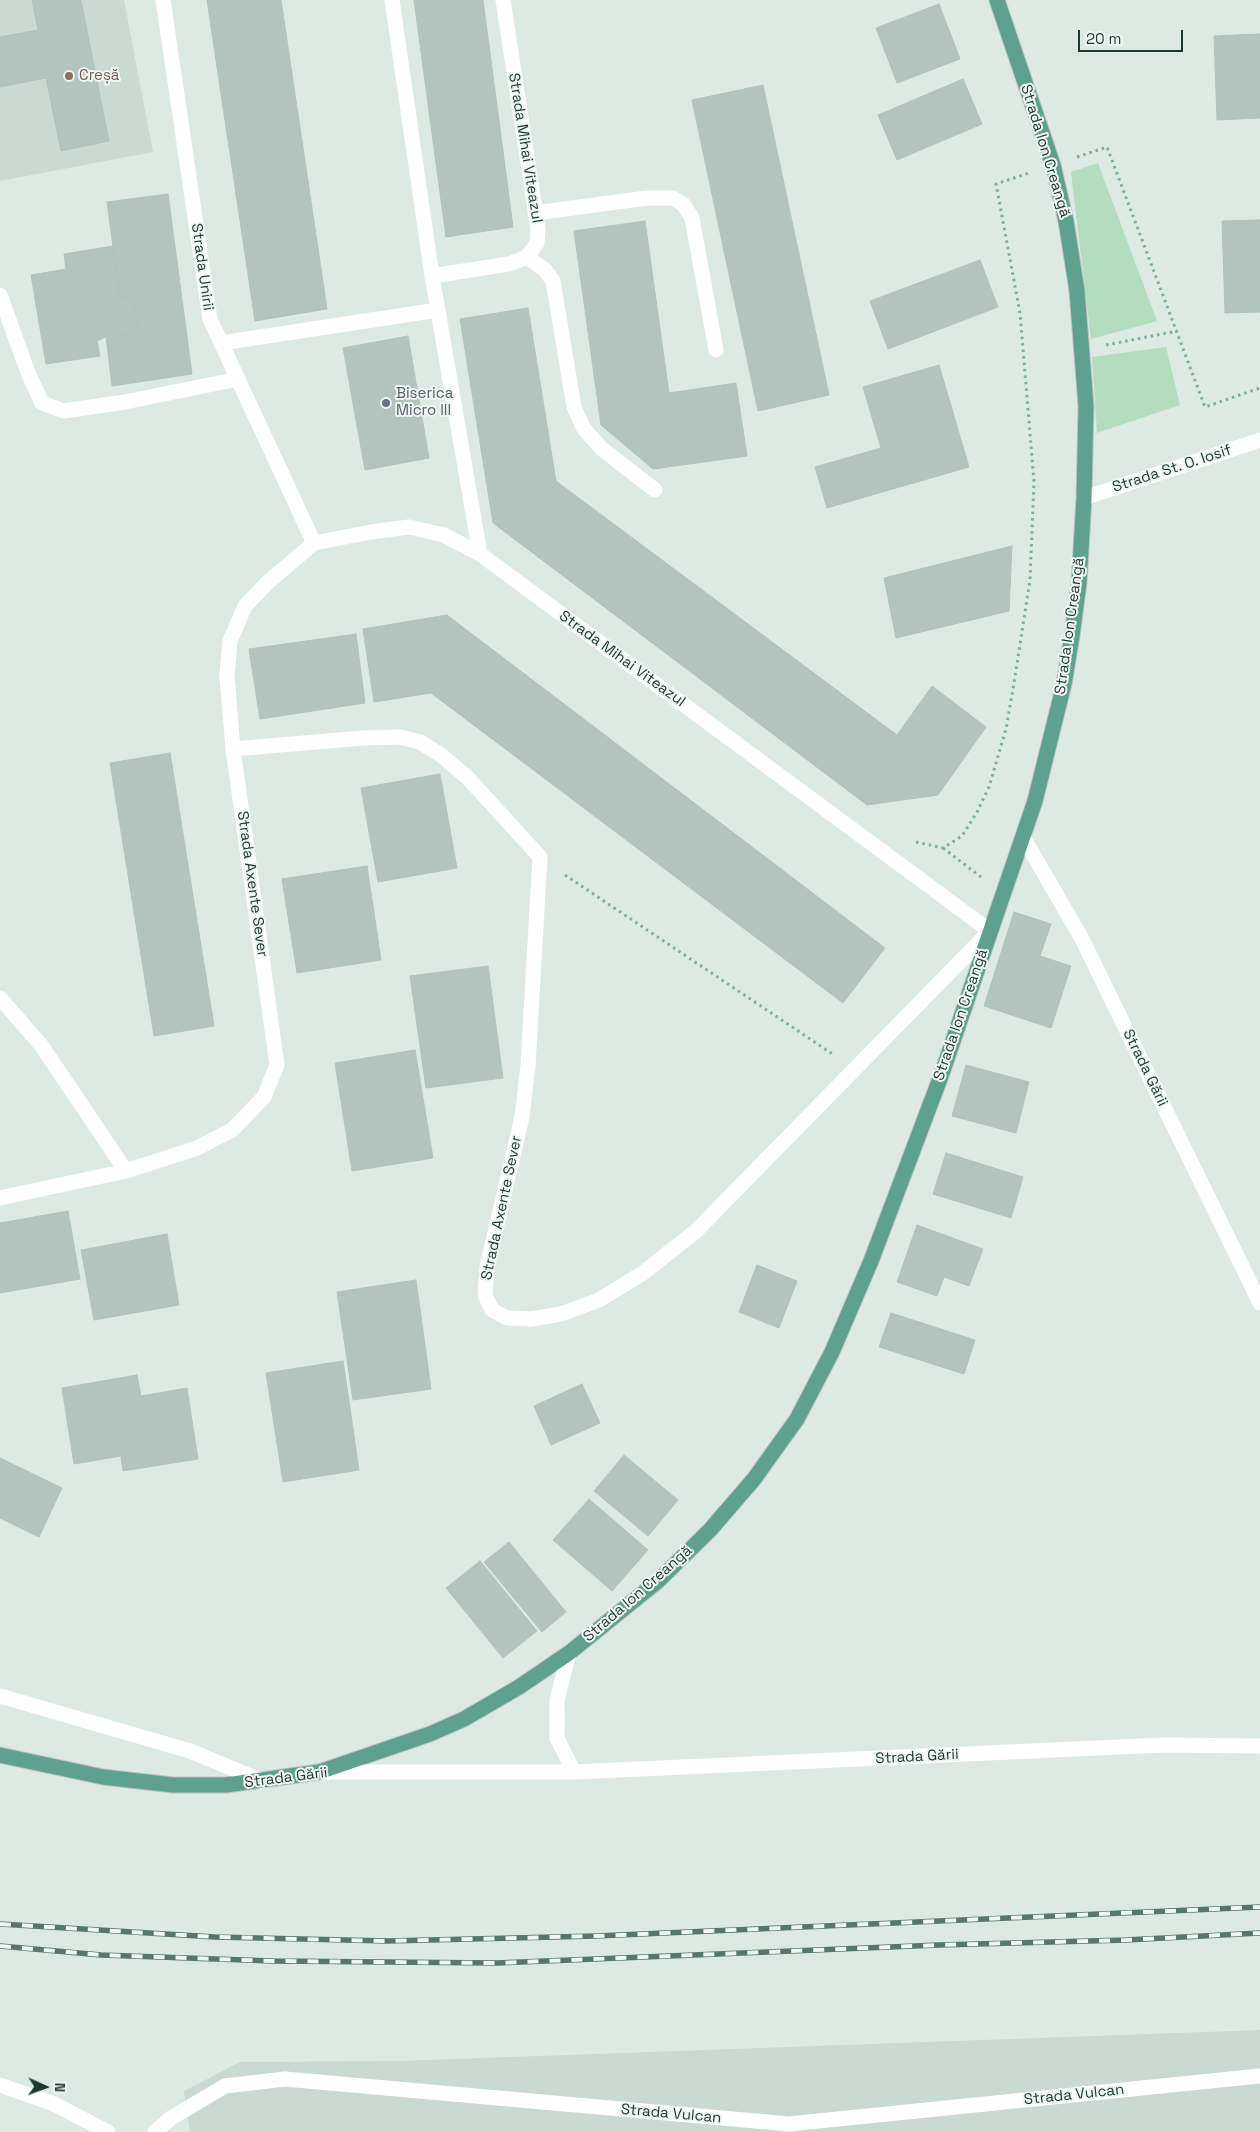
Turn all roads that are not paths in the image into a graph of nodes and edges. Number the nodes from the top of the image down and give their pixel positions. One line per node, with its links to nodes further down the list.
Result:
1 (163, 0): 10 (street, Strada Unirii)
2 (392, 0): 7 (street)
3 (503, 0): 5 (street, Strada Mihai Viteazul)
4 (997, 0): 15 (main road, Strada Ion Creangă)
5 (535, 213): 6 (street, Strada Mihai Viteazul); 11 (street)
6 (527, 257): 7 (street); 14 (street)
7 (432, 276): 9 (street)
8 (0, 295): 12 (street)
9 (438, 310): 10 (street); 17 (street)
10 (221, 343): 12 (street, Strada Unirii)
11 (716, 350)
12 (238, 379): 16 (street, Strada Unirii)
13 (1260, 440): 15 (street, Strada St. O. Iosif)
14 (655, 490)
15 (1084, 498): 19 (main road, Strada Ion Creangă)
16 (314, 543): 17 (street, Strada Axente Sever); 18 (street, Strada Axente Sever)
17 (480, 554): 20 (street, Strada Mihai Viteazul)
18 (234, 749): 20 (street, Strada Axente Sever); 22 (street, Strada Axente Sever)
19 (1024, 837): 20 (main road, Strada Ion Creangă); 24 (street, Strada Gării)
20 (990, 931): 25 (main road, Strada Ion Creangă)
21 (0, 998): 22 (street)
22 (126, 1171): 23 (street, Strada Axente Sever)
23 (0, 1198)
24 (1260, 1303)
25 (569, 1653): 29 (main road, Strada Ion Creangă); 30 (street)
26 (0, 1696): 31 (street)
27 (1260, 1746): 30 (street, Strada Gării)
28 (0, 1755): 31 (main road, Strada Gării)
29 (319, 1772): 30 (street, Strada Gării); 31 (main road, Strada Gării)
30 (574, 1772)
31 (262, 1781)
32 (1260, 2076): 35 (street, Strada Vulcan)
33 (0, 2085): 34 (street)
34 (108, 2132)
35 (155, 2132)

